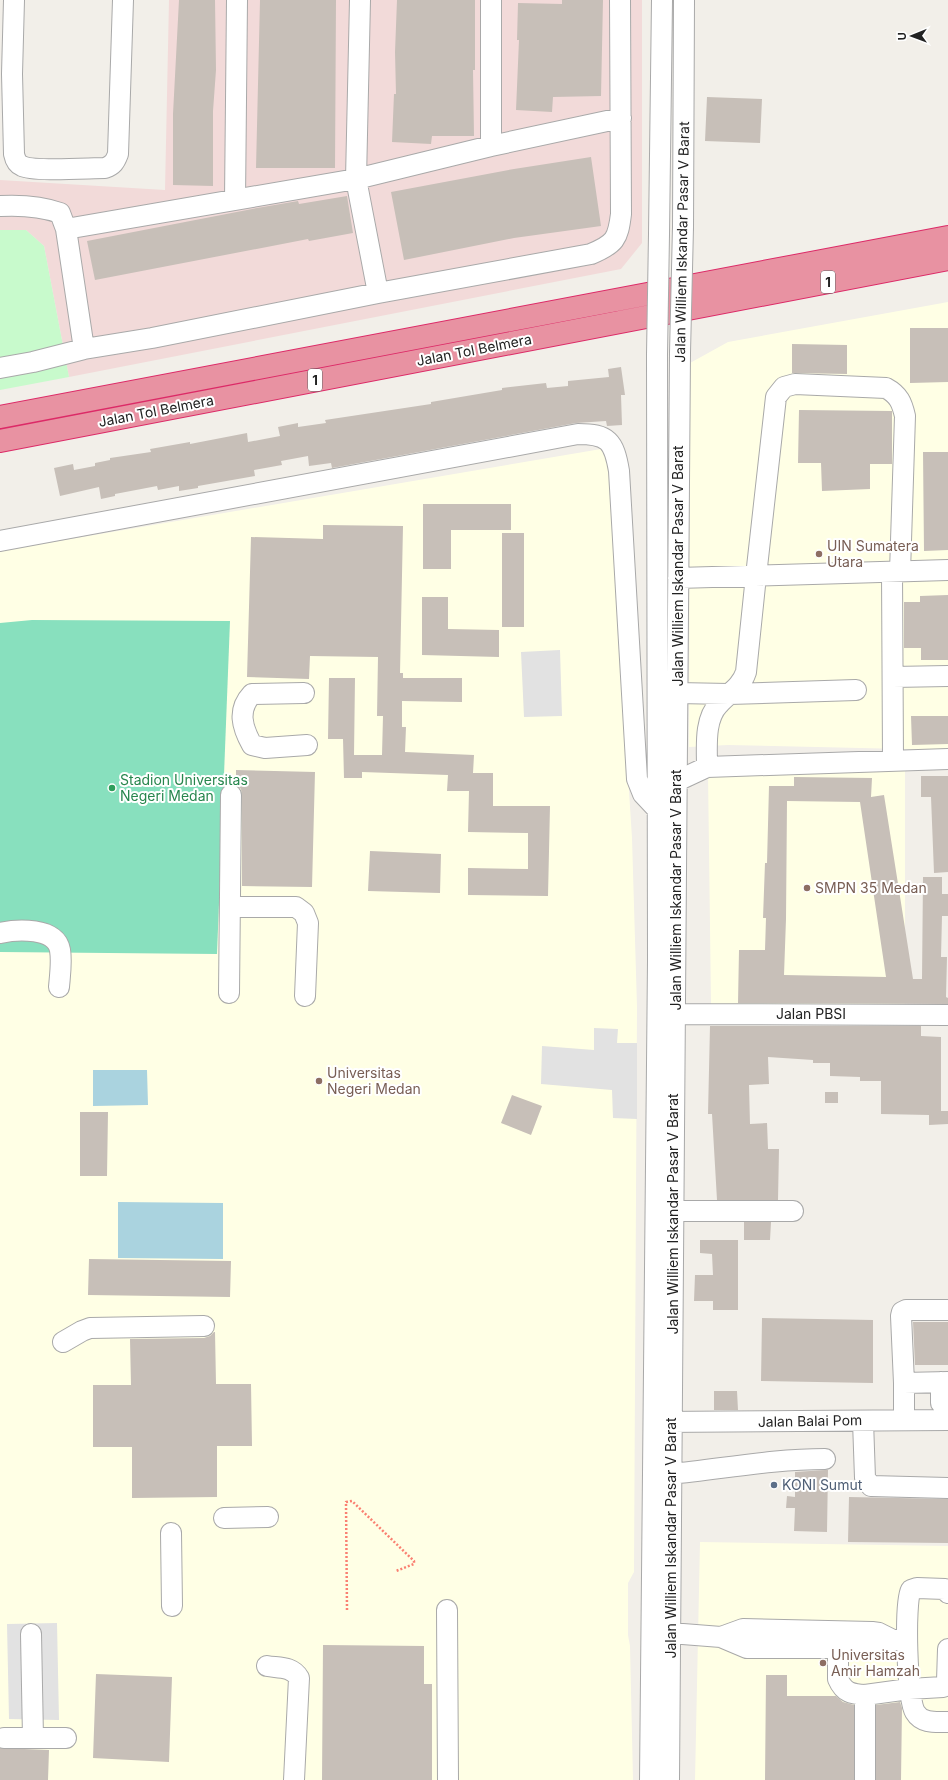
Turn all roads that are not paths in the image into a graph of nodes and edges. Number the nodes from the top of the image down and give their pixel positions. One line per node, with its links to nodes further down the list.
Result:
1 (14, 0): 2 (street)
2 (123, 0)
3 (237, 0): 12 (street)
4 (360, 0): 11 (street)
5 (492, 0): 10 (street)
6 (620, 0): 9 (street)
7 (662, 0): 39 (street, Jalan Williem Iskandar Pasar V Barat, bridge)
8 (684, 0): 26 (street, Jalan Williem Iskandar Pasar V Barat, bridge)
9 (621, 118): 10 (street); 17 (street)
10 (491, 146): 11 (street)
11 (356, 178): 12 (street); 17 (street)
12 (235, 200): 14 (street)
13 (0, 206): 14 (street)
14 (66, 229): 18 (street)
15 (948, 237): 20 (highway, Jalan Tol Belmera / 1)
16 (948, 259): 21 (highway, Jalan Tol Belmera / 1)
17 (378, 293): 18 (street)
18 (84, 348): 19 (street)
19 (0, 368)
20 (0, 416)
21 (0, 441)
22 (0, 541): 39 (street)
23 (948, 570): 24 (street)
24 (896, 572): 25 (street); 25 (street); 28 (street)
25 (756, 576): 26 (street); 32 (street)
26 (678, 578): 30 (street, Jalan Williem Iskandar Pasar V Barat)
27 (948, 676): 28 (street)
28 (893, 677): 35 (street)
29 (856, 690): 32 (street)
30 (677, 693): 32 (street); 37 (street, Jalan Williem Iskandar Pasar V Barat)
31 (304, 694): 33 (street)
32 (729, 694): 36 (street)
33 (307, 745)
34 (948, 759): 35 (street)
35 (893, 760): 36 (street)
36 (707, 767): 37 (street)
37 (677, 782): 45 (street, Jalan Williem Iskandar Pasar V Barat)
38 (231, 795): 40 (street)
39 (658, 810): 49 (street, Jalan Williem Iskandar Pasar V Barat)
40 (230, 907): 43 (street); 44 (street)
41 (0, 933): 42 (street)
42 (59, 987)
43 (229, 993)
44 (305, 996)
45 (675, 1014): 46 (street, Jalan PBSI); 48 (street, Jalan Williem Iskandar Pasar V Barat)
46 (948, 1015)
47 (793, 1210): 48 (street)
48 (674, 1211): 49 (street, Jalan Williem Iskandar Pasar V Barat)
49 (664, 1238): 58 (street, Jalan Williem Iskandar Pasar V Barat)
50 (948, 1310): 53 (street)
51 (204, 1326): 52 (street)
52 (63, 1342)
53 (904, 1382): 54 (street); 56 (street)
54 (944, 1382): 55 (street)
55 (944, 1411): 56 (street, Jalan Balai Pom)
56 (904, 1420): 57 (street, Jalan Balai Pom)
57 (863, 1421): 58 (street, Jalan Balai Pom); 61 (street)
58 (663, 1422): 60 (street, Jalan Williem Iskandar Pasar V Barat); 82 (street, Jalan Williem Iskandar Pasar V Barat)
59 (824, 1459): 60 (street)
60 (671, 1474): 68 (street, Jalan Williem Iskandar Pasar V Barat)
61 (948, 1488)
62 (268, 1517): 63 (street)
63 (224, 1518)
64 (172, 1533): 66 (street)
65 (948, 1593): 71 (street)
66 (172, 1606)
67 (447, 1610): 81 (street)
68 (670, 1633): 70 (street); 83 (street, Jalan Williem Iskandar Pasar V Barat)
69 (31, 1634): 78 (street)
70 (838, 1640): 71 (street); 75 (street)
71 (900, 1640): 74 (street)
72 (948, 1649): 74 (street)
73 (267, 1666): 80 (street)
74 (909, 1689): 75 (street); 76 (street)
75 (865, 1695): 84 (street)
76 (948, 1722)
77 (4, 1738): 78 (street)
78 (34, 1738): 79 (street)
79 (66, 1738)
80 (294, 1780)
81 (448, 1780)
82 (650, 1780)
83 (669, 1780)
84 (865, 1780)

